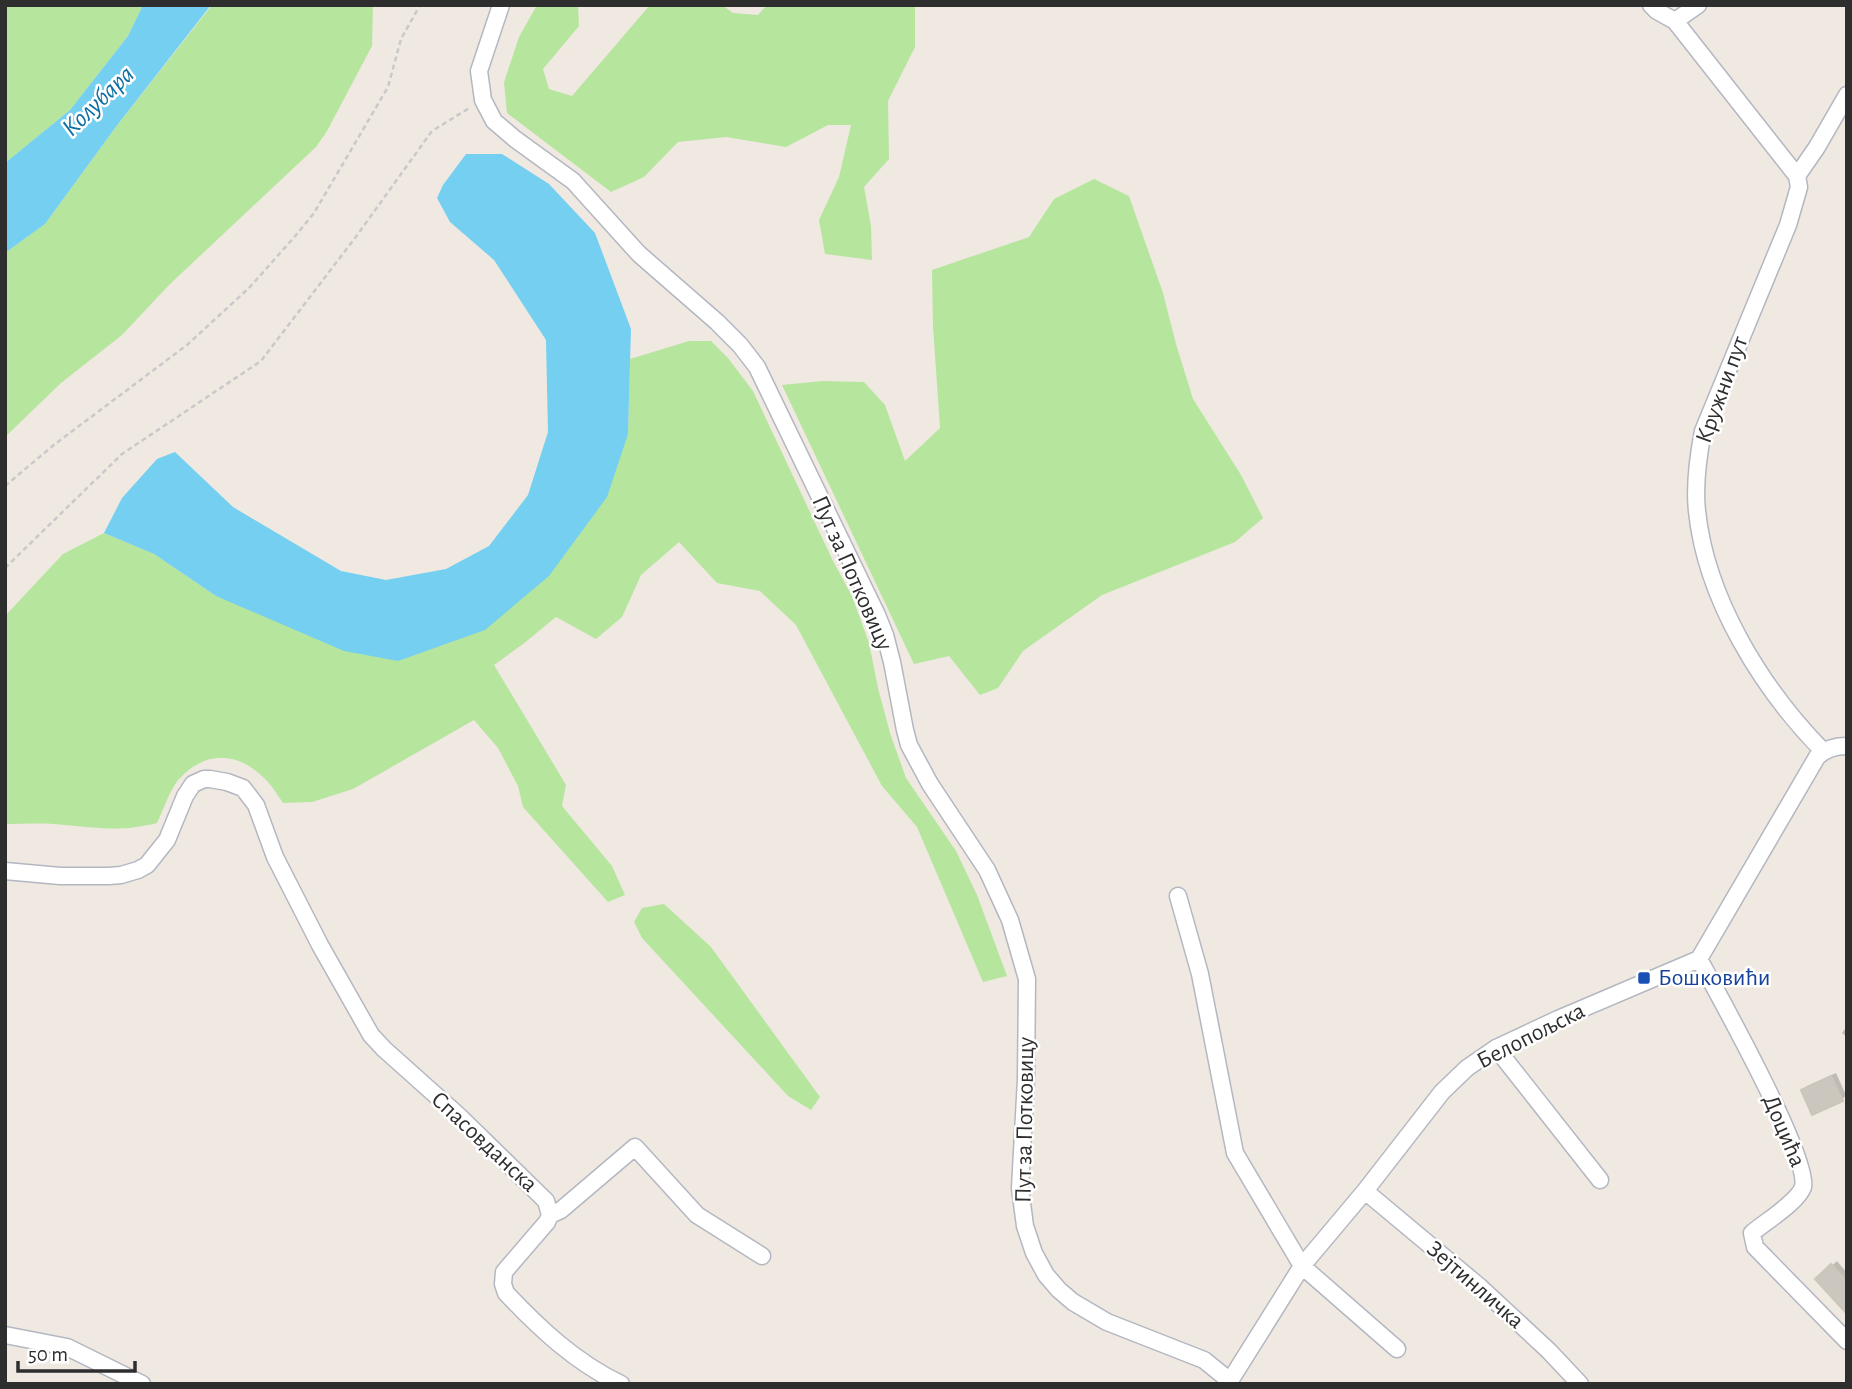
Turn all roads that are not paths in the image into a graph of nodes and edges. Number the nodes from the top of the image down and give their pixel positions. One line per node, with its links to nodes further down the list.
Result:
1 (1651, 5): 4 (street)
2 (1698, 5): 4 (street)
3 (498, 9): 21 (street, Пут за Потковицу)
4 (1675, 21): 6 (street)
5 (1847, 95): 6 (street)
6 (1797, 176): 8 (street, Кружни пут)
7 (1847, 746): 8 (street)
8 (1823, 751): 11 (street)
9 (5, 871): 15 (street, Спасовданска)
10 (1178, 896): 17 (street)
11 (1699, 958): 12 (street, Белопољска); 19 (street, Доцића)
12 (1496, 1048): 13 (street); 14 (street, Белопољска)
13 (1600, 1180)
14 (1365, 1191): 17 (street, Белопољска); 24 (street, Зејтинличка)
15 (550, 1215): 16 (street); 23 (street, Спасовданска)
16 (762, 1256)
17 (1302, 1266): 20 (street); 21 (street, Белопољска)
18 (5, 1335): 22 (street)
19 (1847, 1341)
20 (1397, 1349)
21 (1229, 1382)
22 (142, 1384)
23 (621, 1384)
24 (1580, 1384)

